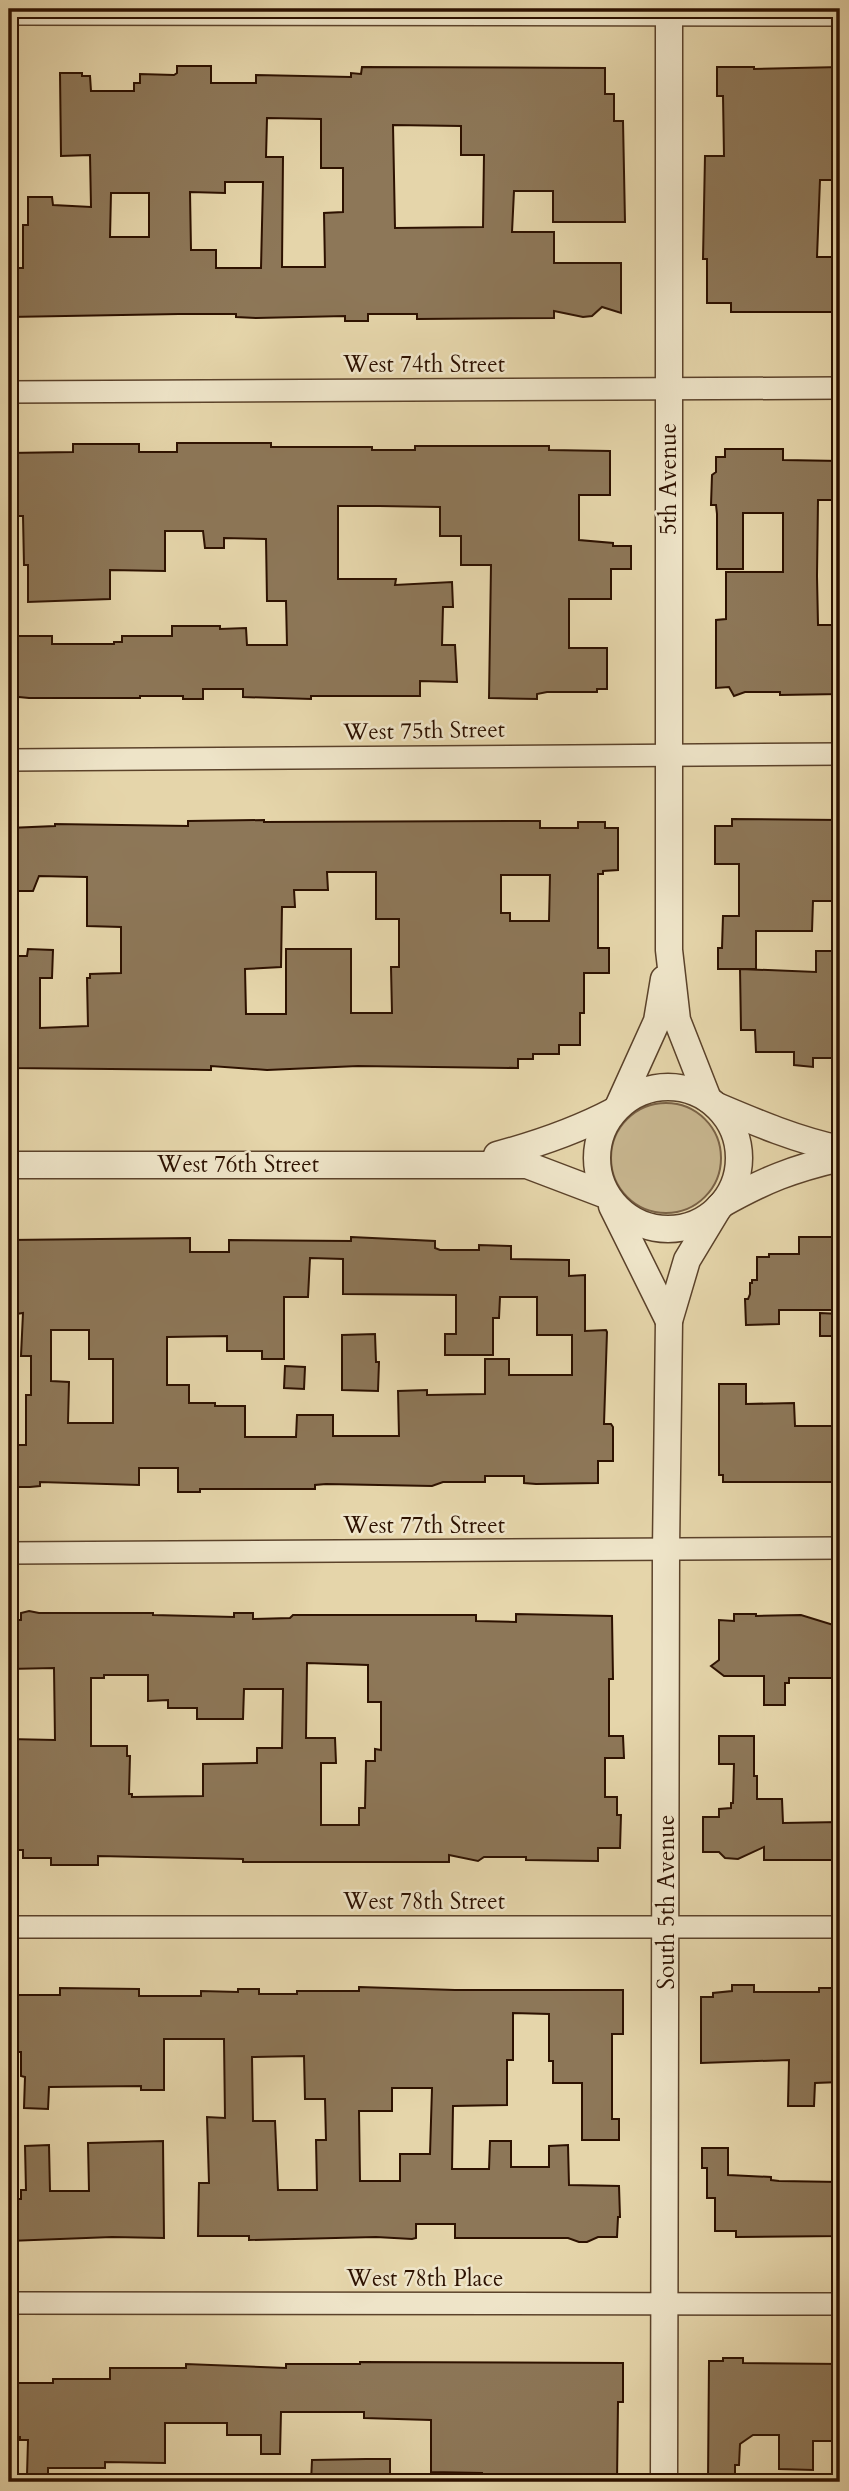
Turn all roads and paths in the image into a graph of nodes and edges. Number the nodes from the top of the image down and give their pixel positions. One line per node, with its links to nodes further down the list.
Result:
1 (669, 12): 2 (street); 3 (street); 5 (street, 5th Avenue)
2 (9, 14)
3 (840, 15)
4 (840, 388): 5 (street, West 74th Street)
5 (668, 389): 6 (street, West 74th Street); 7 (street, 5th Avenue)
6 (9, 392)
7 (669, 754): 8 (street, West 75th Street); 9 (street, West 75th Street); 10 (street, 5th Avenue)
8 (840, 754)
9 (9, 760)
10 (668, 950): 11 (street, 5th Avenue); 12 (street, 5th Avenue)
11 (711, 1102): 12 (street); 13 (street); 18 (street)
12 (617, 1108): 15 (street, West 76th Street); 17 (street)
13 (840, 1149)
14 (840, 1158): 18 (street)
15 (468, 1163): 16 (street, West 76th Street); 17 (street, West 76th Street)
16 (9, 1165)
17 (607, 1197): 18 (street); 19 (street, South 5th Avenue)
18 (721, 1206): 19 (street, South 5th Avenue)
19 (669, 1321): 21 (street, South 5th Avenue)
20 (840, 1548): 21 (street, West 77th Street)
21 (666, 1550): 22 (street, West 77th Street); 24 (street, South 5th Avenue)
22 (9, 1553)
23 (9, 1927): 24 (street, West 78th Street)
24 (666, 1927): 25 (street, West 78th Street); 28 (street, South 5th Avenue)
25 (840, 1927)
26 (9, 2303): 28 (street, West 78th Place)
27 (840, 2304): 28 (street, West 78th Place)
28 (666, 2305): 29 (street, South 5th Avenue)
29 (664, 2482)

